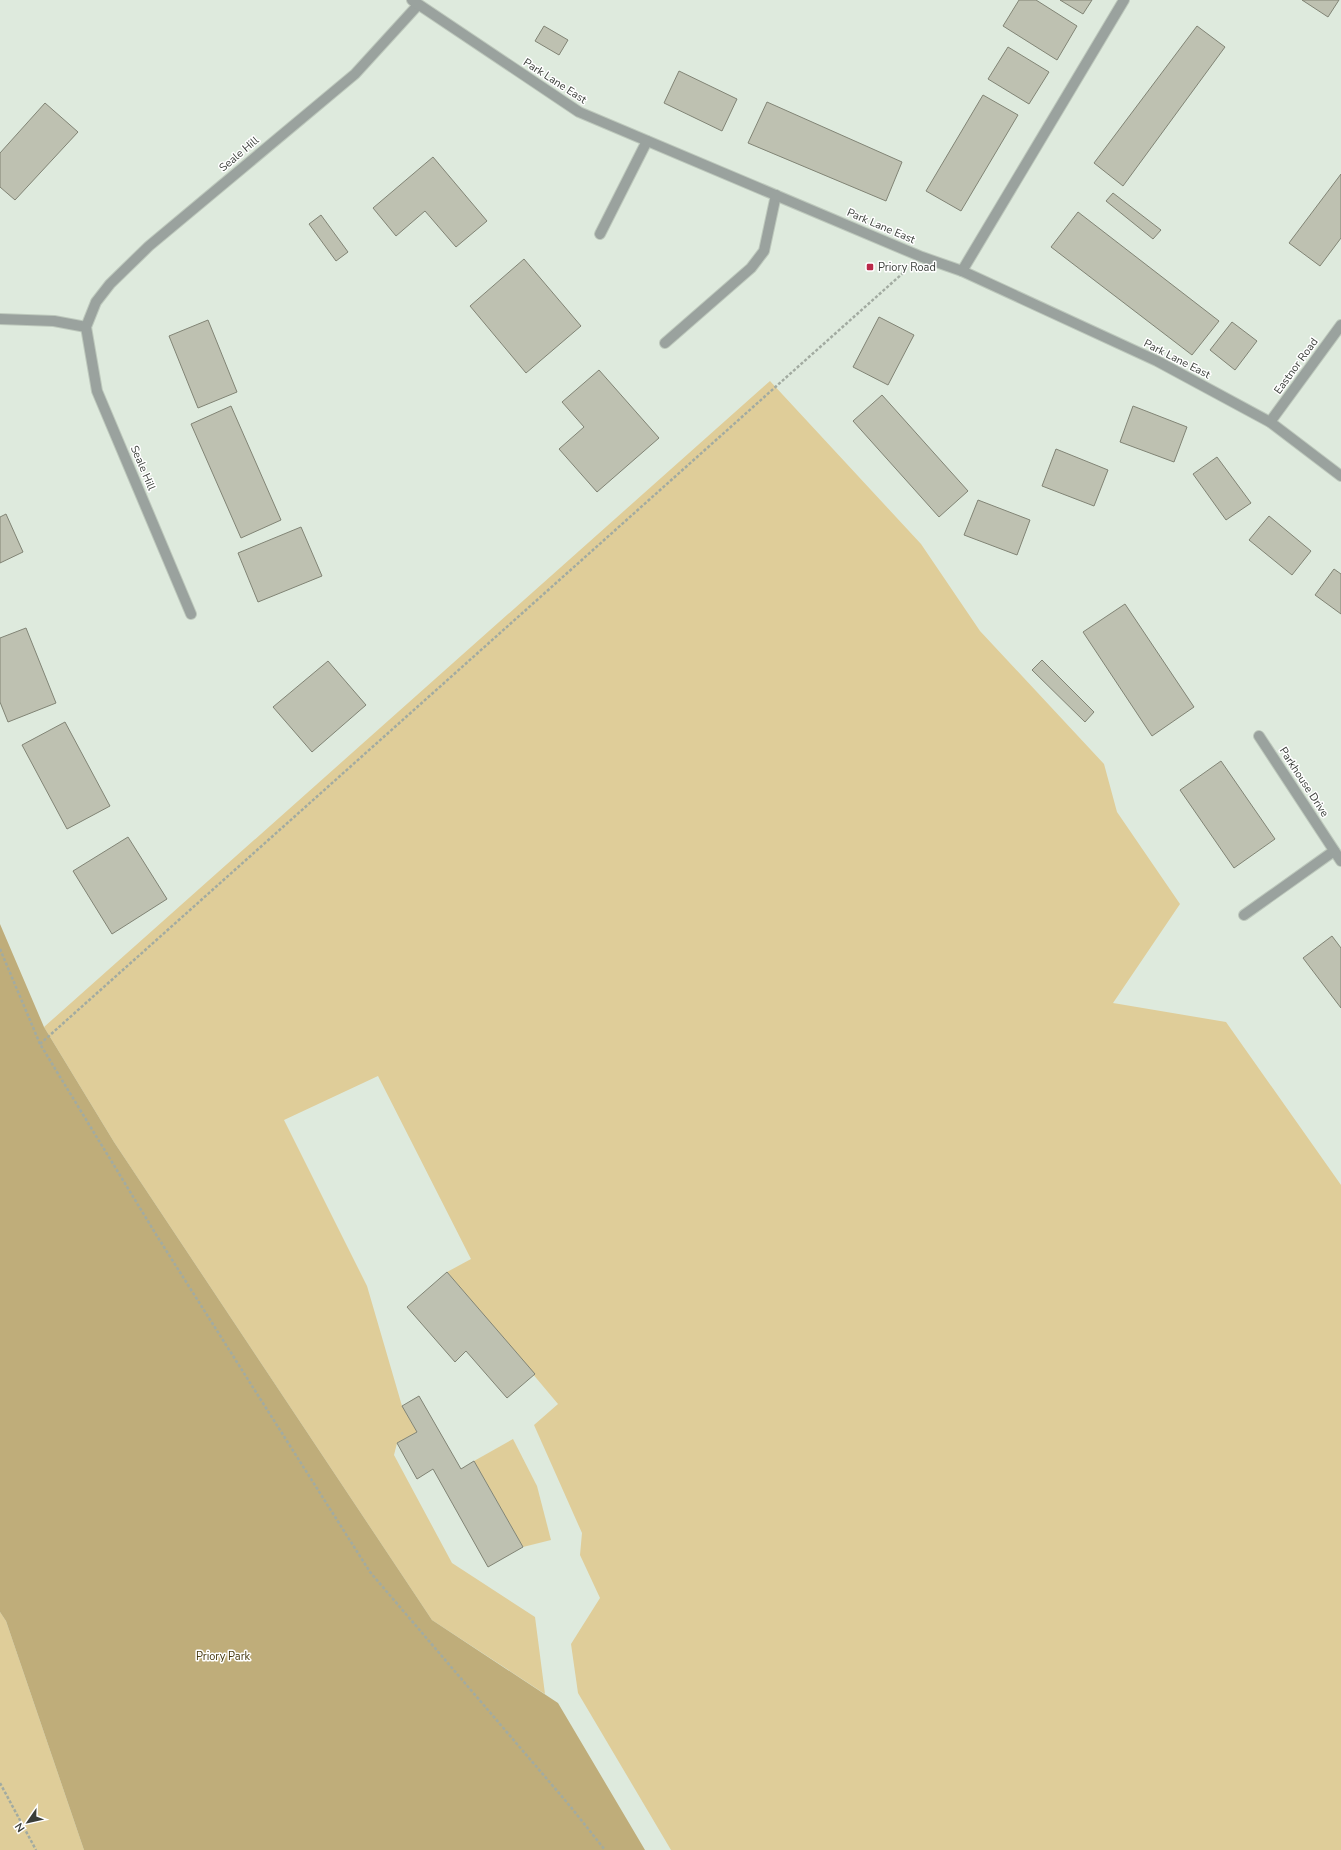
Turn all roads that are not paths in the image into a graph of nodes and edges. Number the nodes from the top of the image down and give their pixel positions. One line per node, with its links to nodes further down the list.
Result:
1 (1124, 0): 6 (street)
2 (415, 2): 3 (street, Park Lane East); 9 (street, Seale Hill)
3 (647, 141): 4 (street, Park Lane East); 5 (street)
4 (776, 195): 6 (street, Park Lane East); 10 (street)
5 (600, 234)
6 (962, 271): 11 (street, Park Lane East)
7 (0, 320): 9 (street)
8 (1341, 325): 11 (street, Eastnor Road)
9 (86, 327): 13 (street, Seale Hill)
10 (665, 343)
11 (1270, 422): 12 (street, Park Lane East)
12 (1341, 476)
13 (191, 614)
14 (1259, 736): 15 (street, Parkhouse Drive)
15 (1334, 852): 16 (street, Parkhouse Drive); 17 (street)
16 (1341, 861)
17 (1244, 915)

